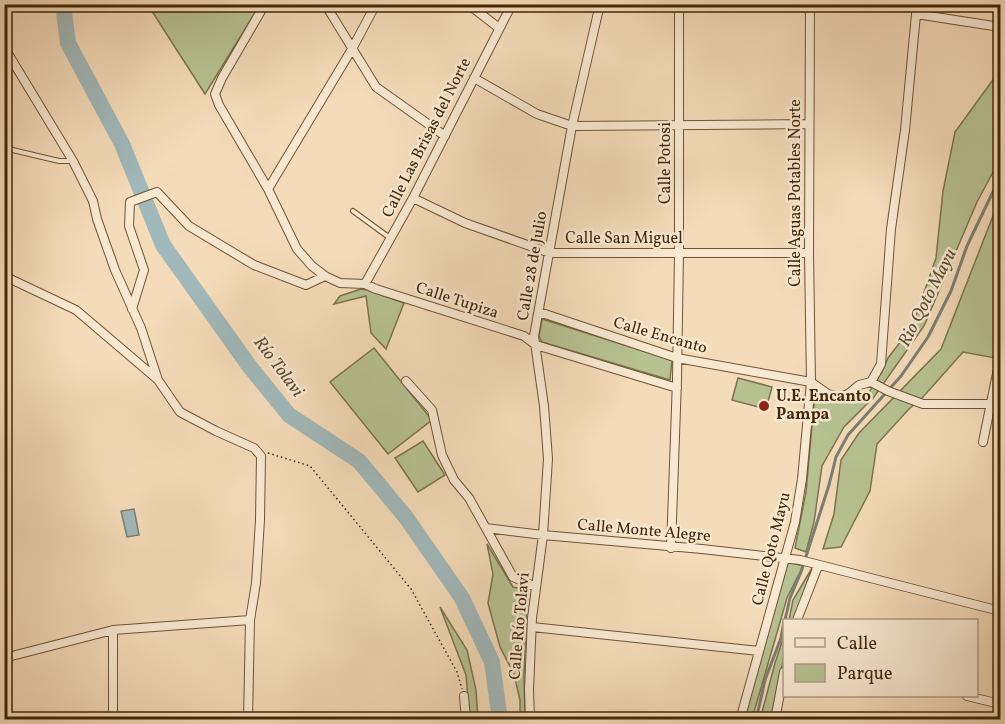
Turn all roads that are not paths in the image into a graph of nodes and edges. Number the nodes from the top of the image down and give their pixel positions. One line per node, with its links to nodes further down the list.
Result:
1 (265, 4): 24 (street)
2 (325, 4): 14 (street)
3 (376, 4): 14 (street)
4 (468, 4): 12 (street)
5 (512, 4): 12 (street, Calle Las Brisas del Norte)
6 (600, 4): 20 (street, Calle 28 de Julio)
7 (679, 4): 18 (street, Calle Potosi)
8 (810, 4): 19 (street, Calle Aguas Potables Norte)
9 (917, 4): 10 (street)
10 (916, 14): 11 (street); 42 (street)
11 (1000, 27)
12 (499, 28): 17 (street, Calle Las Brisas del Norte)
13 (4, 47): 16 (street)
14 (352, 49): 21 (street); 24 (street)
15 (4, 61): 16 (street)
16 (14, 63): 23 (street)
17 (474, 78): 20 (street); 21 (street, Calle Las Brisas del Norte)
18 (679, 124): 19 (street); 20 (street); 29 (street, Calle Potosi)
19 (809, 124): 30 (street, Calle Aguas Potables Norte)
20 (572, 126): 28 (street, Calle 28 de Julio)
21 (445, 136): 25 (street, Calle Las Brisas del Norte)
22 (4, 148): 23 (lane)
23 (74, 160): 34 (street)
24 (268, 189): 32 (street)
25 (412, 198): 27 (street, Calle Las Brisas del Norte); 28 (street, Calle San Miguel)
26 (353, 211): 27 (lane)
27 (390, 238): 33 (street, Calle Las Brisas del Norte)
28 (550, 253): 29 (street, Calle San Miguel); 35 (street, Calle 28 de Julio)
29 (680, 253): 30 (street, Calle San Miguel); 37 (street, Calle Potosi)
30 (809, 253): 41 (street, Calle Aguas Potables Norte)
31 (4, 276): 39 (street)
32 (325, 276): 33 (street, Calle Tupiza); 34 (street)
33 (365, 284): 36 (street, Calle Tupiza)
34 (132, 309): 39 (street)
35 (539, 312): 36 (street, Calle 28 de Julio); 37 (street, Calle Encanto)
36 (536, 345): 43 (street, Calle Tupiza); 48 (street, Calle 28 de Julio)
37 (677, 358): 41 (street, Calle Encanto); 43 (street, Calle Potosi)
38 (1000, 359): 44 (street)
39 (158, 380): 55 (street)
40 (406, 381): 47 (street)
41 (811, 382): 42 (street, Calle Encanto); 50 (street, Calle Qoto Mayu)
42 (871, 382): 44 (street)
43 (677, 388): 49 (street, Calle Potosi)
44 (991, 405): 45 (street); 46 (street)
45 (1000, 407)
46 (983, 442)
47 (486, 528): 48 (street, Calle Monte Alegre); 52 (street)
48 (543, 536): 49 (street, Calle Monte Alegre); 52 (street, Calle Río Tolavi)
49 (671, 548): 50 (street, Calle Monte Alegre)
50 (786, 558): 51 (street, Calle Monte Alegre); 58 (street, Calle Qoto Mayu)
51 (815, 564): 53 (street, Calle Monte Alegre); 54 (street)
52 (536, 587): 56 (street, Calle Río Tolavi)
53 (1000, 611)
54 (798, 619)
55 (250, 620): 57 (street); 66 (street)
56 (532, 627): 58 (street); 64 (street, Calle Río Tolavi)
57 (113, 630): 59 (street); 65 (street)
58 (759, 651): 69 (street, Calle Qoto Mayu)
59 (4, 658)
60 (783, 677): 70 (street)
61 (464, 696): 67 (street)
62 (971, 697): 63 (street)
63 (1000, 704)
64 (530, 718): 68 (street)
65 (113, 720)
66 (248, 720)
67 (466, 720)
68 (557, 720)
69 (740, 720)
70 (775, 720)

